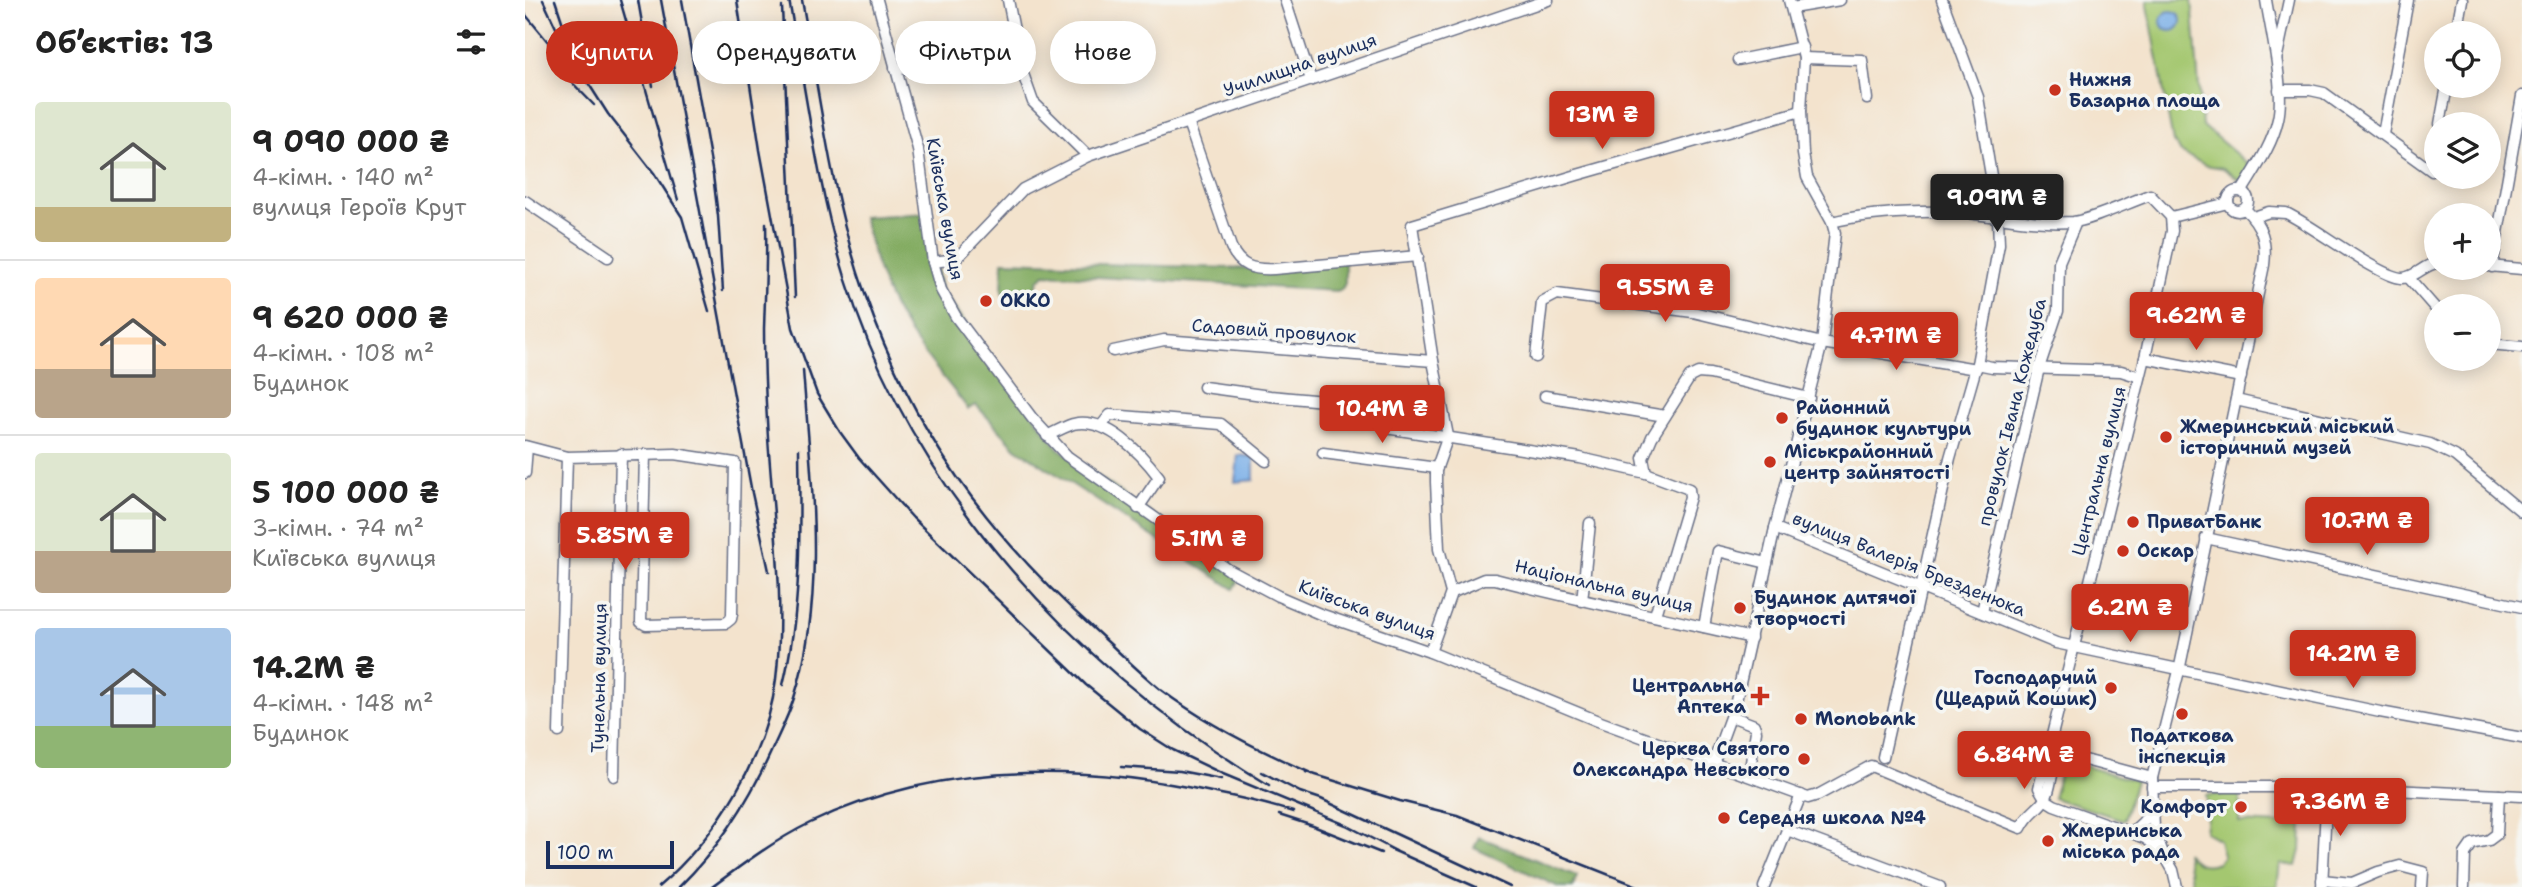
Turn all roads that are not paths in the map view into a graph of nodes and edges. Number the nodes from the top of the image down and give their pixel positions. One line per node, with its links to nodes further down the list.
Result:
1 (877, 0): 17 (street, Київська вулиця)
2 (1008, 0): 12 (street)
3 (1285, 0): 18 (street)
4 (1548, 0): 18 (street, Училищна вулиця)
5 (1840, 0): 11 (street)
6 (1943, 0): 36 (street)
7 (2266, 0): 16 (street)
8 (2289, 0): 16 (street)
9 (2408, 0): 26 (street)
10 (2462, 0): 13 (street)
11 (1790, 4): 14 (street)
12 (1012, 21)
13 (2458, 21)
14 (1803, 52): 15 (street); 23 (street); 24 (street)
15 (1738, 60)
16 (2275, 62): 21 (street)
17 (895, 68)
18 (1311, 80): 25 (street, Училищна вулиця)
19 (900, 84): 41 (street, Київська вулиця)
20 (1027, 84): 27 (street)
21 (2279, 90): 26 (street); 29 (street)
22 (2522, 96): 32 (street)
23 (1867, 99)
24 (1801, 111): 37 (street); 39 (street)
25 (1188, 122): 27 (street, Училищна вулиця); 39 (street)
26 (2383, 134): 28 (street)
27 (1088, 156): 41 (street, Училищна вулиця)
28 (2424, 164)
29 (2242, 191): 31 (street); 33 (street)
30 (525, 201): 40 (street)
31 (2228, 202): 33 (street); 34 (street)
32 (2501, 208)
33 (2245, 209): 35 (street)
34 (2171, 217): 38 (street); 52 (street, Центральна вулиця)
35 (2254, 217): 45 (street); 57 (street)
36 (1998, 218): 37 (street); 38 (street); 54 (street)
37 (1832, 222): 47 (street)
38 (2077, 222): 55 (street, провулок Івана Кожедуба)
39 (1418, 256): 53 (street)
40 (608, 257)
41 (933, 262): 64 (street, Київська вулиця)
42 (2501, 267): 44 (street)
43 (2424, 268): 45 (street)
44 (2522, 269)
45 (2407, 277): 46 (street)
46 (2424, 296)
47 (1822, 344): 51 (street); 54 (street); 60 (street)
48 (2501, 345): 49 (street)
49 (2522, 347)
50 (1113, 351): 53 (street, Садовий провулок)
51 (1536, 357)
52 (2145, 358): 56 (street, Центральна вулиця); 57 (street)
53 (1433, 361): 65 (street)
54 (1976, 366): 55 (street); 81 (street)
55 (2039, 368): 56 (street); 85 (street, провулок Івана Кожедуба)
56 (2140, 377): 89 (street, Центральна вулиця)
57 (2241, 377): 61 (street)
58 (1204, 387): 65 (street)
59 (1545, 396): 62 (street)
60 (1809, 398): 62 (street); 78 (street)
61 (2236, 400): 76 (street); 79 (street)
62 (1665, 416): 74 (street)
63 (1101, 426): 64 (street); 71 (street); 75 (street)
64 (1047, 436): 75 (street, Київська вулиця)
65 (1448, 436): 72 (street); 74 (street)
66 (526, 446): 70 (street); 73 (street)
67 (1323, 453): 72 (street)
68 (621, 454): 69 (street); 70 (street); 98 (street, Тунельна вулиця)
69 (645, 454): 69 (street)
70 (567, 457): 93 (street)
71 (1266, 461)
72 (1437, 468): 82 (street)
73 (525, 473)
74 (1646, 473): 86 (street)
75 (1138, 508): 90 (street, Київська вулиця)
76 (2522, 512)
77 (1590, 523): 83 (street)
78 (1775, 528): 80 (street); 81 (street, вулиця Валерія Брезденюка)
79 (2206, 538): 84 (street); 91 (street)
80 (1767, 563): 87 (street); 88 (street)
81 (1921, 587): 85 (street, вулиця Валерія Брезденюка); 95 (street)
82 (1451, 593): 83 (street, Національна вулиця); 90 (street)
83 (1581, 601): 86 (street, Національна вулиця)
84 (2522, 607)
85 (1982, 612): 89 (street, вулиця Валерія Брезденюка)
86 (1655, 615): 87 (street, Національна вулиця)
87 (1704, 627): 88 (street, Національна вулиця)
88 (1751, 638): 92 (street)
89 (2074, 648): 91 (street, вулиця Валерія Брезденюка); 104 (street, Центральна вулиця)
90 (1430, 652): 96 (street, Київська вулиця)
91 (2179, 671): 94 (street, вулиця Валерія Брезденюка); 99 (street)
92 (1731, 716): 96 (street); 97 (street)
93 (559, 732)
94 (2522, 738)
95 (1883, 757)
96 (1714, 761): 97 (street, Київська вулиця)
97 (1749, 775): 101 (street, Київська вулиця)
98 (614, 776)
99 (2152, 782): 100 (street); 104 (street); 105 (street)
100 (2327, 788): 102 (street); 109 (street)
101 (1801, 795): 104 (street); 106 (street)
102 (2499, 795): 103 (street); 114 (street)
103 (2522, 796)
104 (2046, 800): 107 (street)
105 (2152, 808): 107 (street); 108 (street)
106 (1787, 830): 110 (street); 111 (street)
107 (2129, 832): 108 (street)
108 (2162, 851): 112 (street)
109 (2322, 884): 113 (street)
110 (1768, 885)
111 (1940, 887)
112 (2177, 887)
113 (2422, 887)
114 (2464, 887)

